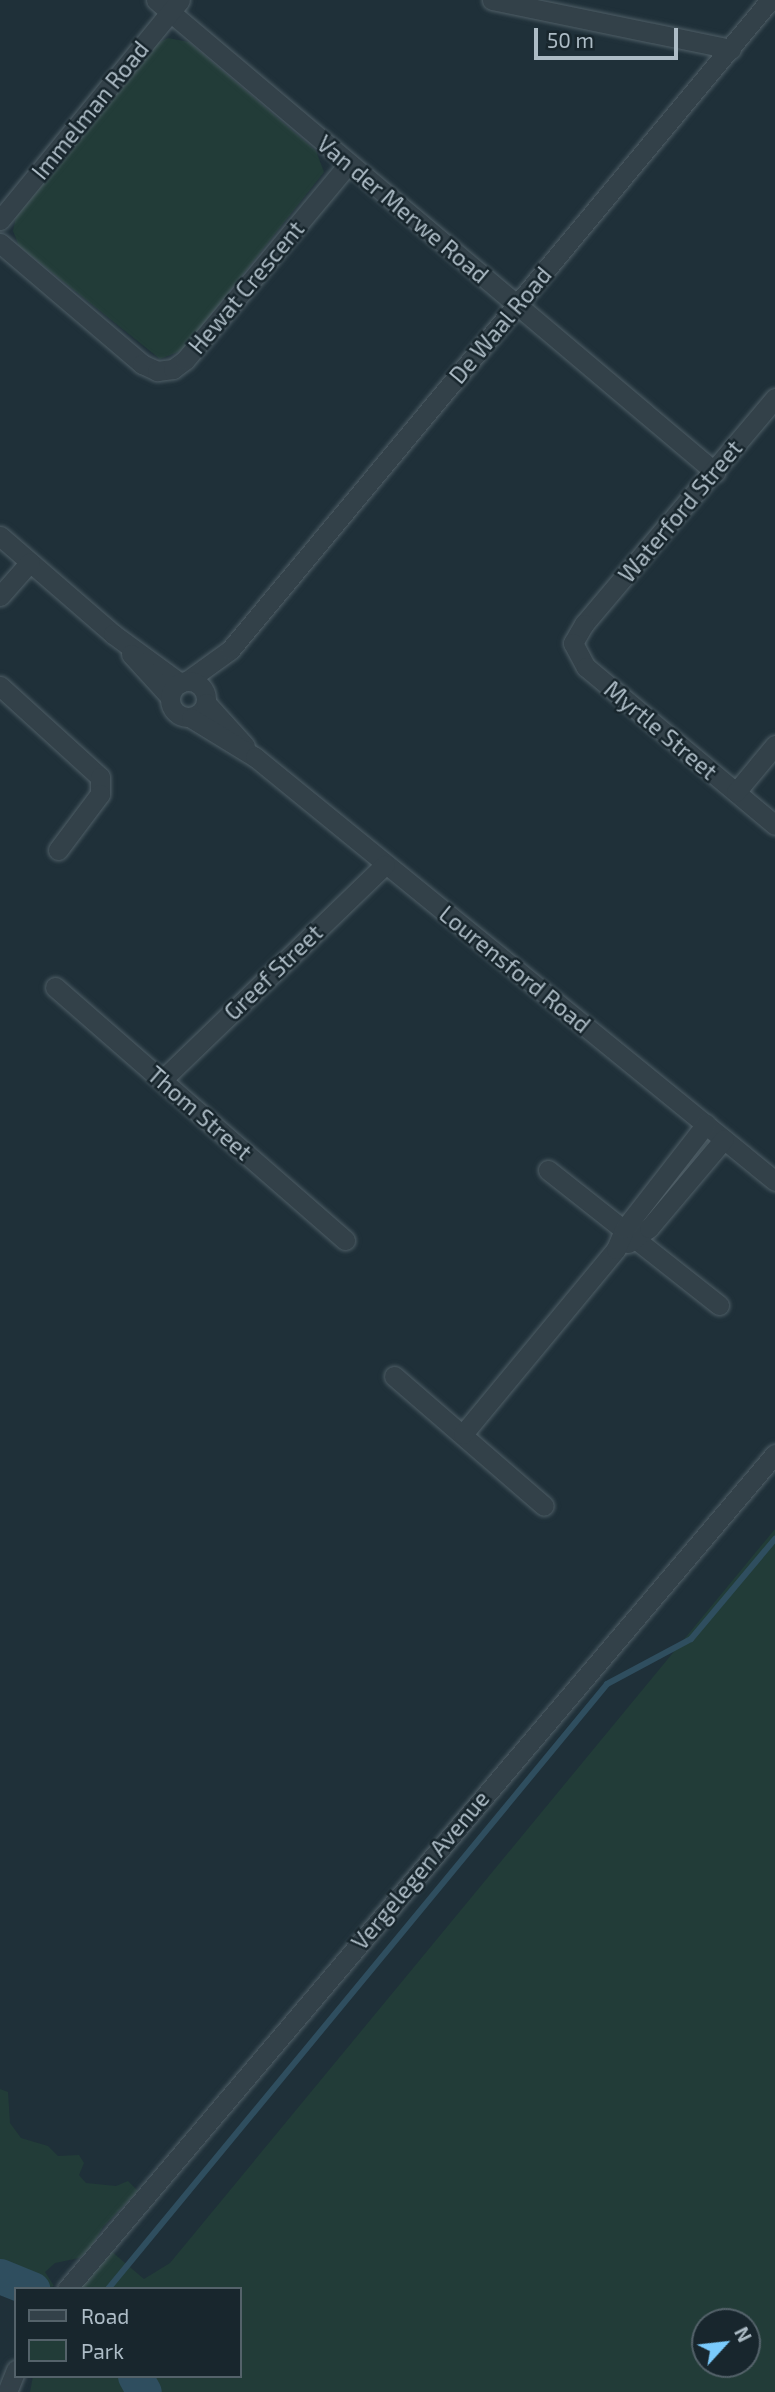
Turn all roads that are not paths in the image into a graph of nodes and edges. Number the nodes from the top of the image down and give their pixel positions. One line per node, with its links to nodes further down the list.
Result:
1 (492, 0): 4 (street)
2 (770, 0): 4 (street, De Waal Road)
3 (168, 4): 5 (street, Van der Merwe Road); 6 (street, Immelman Road)
4 (731, 49): 8 (street, De Waal Road)
5 (349, 163): 7 (street, Hewat Crescent); 8 (street, Van der Merwe Road)
6 (0, 220)
7 (0, 243)
8 (517, 305): 10 (street, Van der Merwe Road); 15 (street, De Waal Road)
9 (775, 398): 10 (street, Waterford Street)
10 (715, 472): 14 (street, Waterford Street)
11 (2, 541): 12 (street)
12 (30, 562): 13 (street); 17 (street)
13 (0, 596)
14 (584, 624): 22 (street, Myrtle Street)
15 (230, 650): 17 (street, De Waal Road); 18 (street, De Waal Road)
16 (0, 686): 24 (street)
17 (179, 687): 18 (street, Lourensford Road); 19 (street, Lourensford Road)
18 (206, 698): 19 (street, De Waal Road); 21 (street, Lourensford Road)
19 (191, 718): 21 (street, Lourensford Road)
20 (775, 745): 22 (street)
21 (254, 757): 25 (street, Lourensford Road)
22 (736, 792): 23 (street, Myrtle Street)
23 (775, 825)
24 (58, 850)
25 (385, 864): 27 (street, Greef Street); 28 (street, Lourensford Road)
26 (55, 987): 27 (street, Thom Street)
27 (162, 1080): 33 (street, Thom Street)
28 (706, 1124): 29 (street, Lourensford Road); 32 (street)
29 (724, 1139): 31 (street, Lourensford Road); 32 (street)
30 (548, 1170): 32 (street)
31 (775, 1181)
32 (631, 1233): 34 (street); 36 (street)
33 (345, 1240)
34 (719, 1305)
35 (394, 1376): 36 (street)
36 (463, 1434): 38 (street)
37 (775, 1454): 39 (street, Vergelegen Avenue)
38 (544, 1506)
39 (72, 2281)

